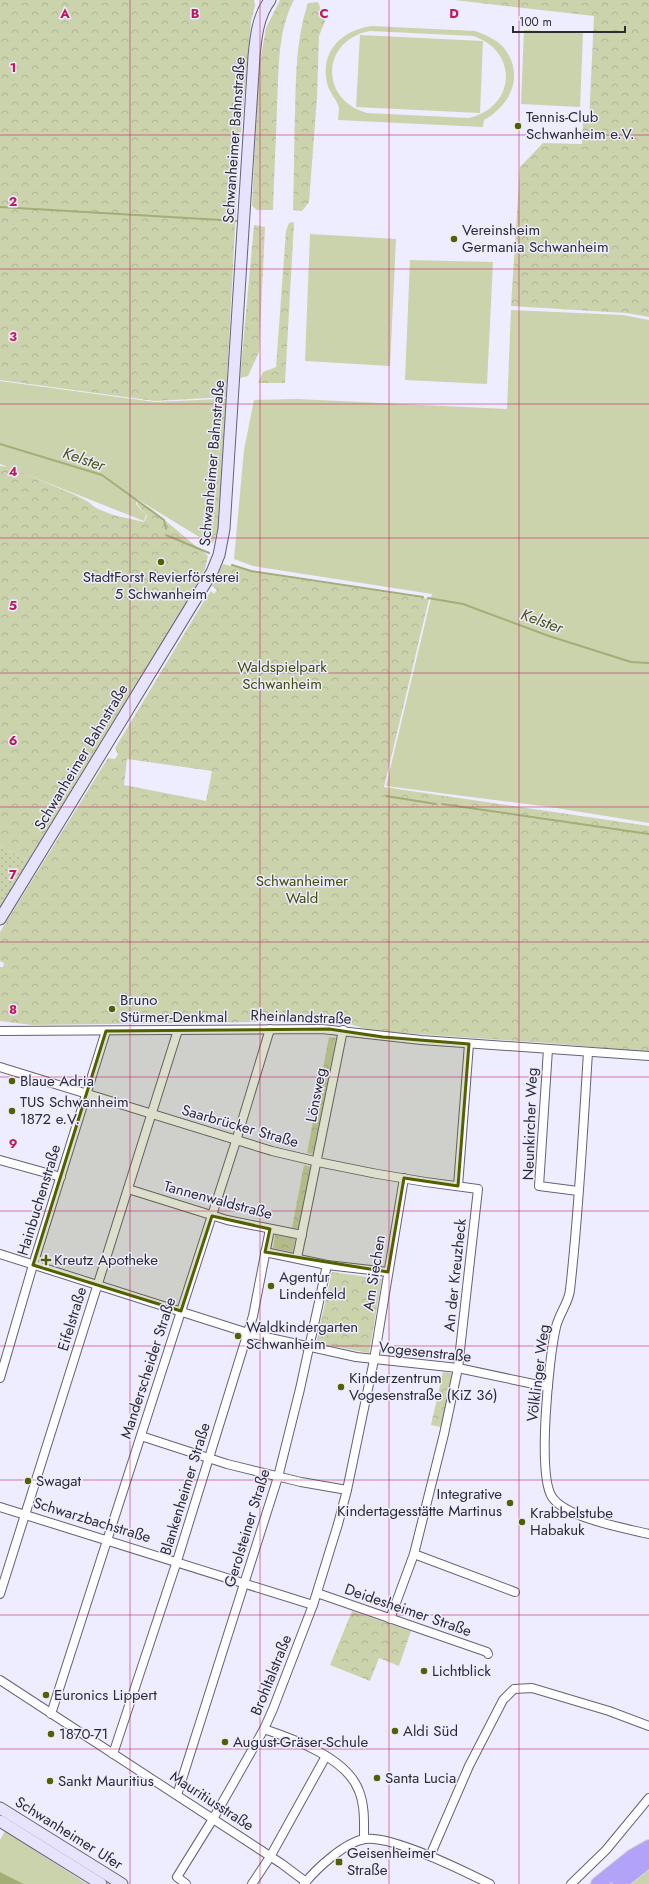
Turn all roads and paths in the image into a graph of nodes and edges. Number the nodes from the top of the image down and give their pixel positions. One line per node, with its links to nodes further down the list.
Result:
1 (270, 0): 2 (street, Schwanheimer Bahnstraße)
2 (0, 919)
3 (270, 1029): 4 (street, Rheinlandstraße); 5 (street, Rheinlandstraße); 15 (street, Manderscheider Straße)
4 (178, 1030): 7 (street, Rheinlandstraße); 14 (street, Eifelstraße)
5 (343, 1030): 8 (street, Rheinlandstraße); 17 (street, Lönsweg)
6 (0, 1031): 7 (street, Rheinlandstraße)
7 (106, 1031): 13 (street, Hainbuchenstraße)
8 (469, 1044): 9 (street, Rheinlandstraße); 20 (street)
9 (548, 1049): 10 (street, Rheinlandstraße); 23 (street, Neunkircher Weg)
10 (588, 1052): 11 (street, Rheinlandstraße); 23 (street, Völklinger Weg)
11 (649, 1056)
12 (0, 1067): 13 (street, Saarbrücker Straße)
13 (86, 1094): 14 (street, Saarbrücker Straße); 18 (street, Hainbuchenstraße)
14 (152, 1115): 15 (street, Saarbrücker Straße); 21 (street, Eifelstraße)
15 (236, 1141): 17 (street, Saarbrücker Straße); 24 (street, Manderscheider Straße)
16 (0, 1160): 18 (street)
17 (317, 1162): 19 (street, Saarbrücker Straße); 26 (street, Lönsweg)
18 (61, 1177): 30 (street, Hainbuchenstraße)
19 (404, 1178): 20 (street, Saarbrücker Straße); 32 (street, Am Siechen)
20 (458, 1186): 22 (street, Saarbrücker Straße)
21 (128, 1189): 24 (street, Tannenwaldstraße); 33 (street, Eifelstraße)
22 (478, 1189): 38 (street, An der Kreuzheck)
23 (578, 1191): 40 (street, Völklinger Weg)
24 (212, 1216): 25 (street, Tannenwaldstraße); 34 (street, Manderscheider Straße)
25 (270, 1229): 26 (street, Tannenwaldstraße); 27 (street, Blankenheimer Straße)
26 (302, 1235): 29 (street, Lönsweg)
27 (266, 1252): 29 (street); 35 (street, Blankenheimer Straße)
28 (0, 1254): 30 (street, Vogesenstraße)
29 (297, 1258): 31 (street)
30 (33, 1265): 33 (street, Vogesenstraße); 39 (street, Hainbuchenstraße)
31 (327, 1265): 32 (street); 36 (street, Gerolsteiner Straße)
32 (388, 1272): 37 (street, Am Siechen)
33 (97, 1285): 34 (street, Vogesenstraße); 46 (street, Eifelstraße)
34 (181, 1311): 35 (street, Vogesenstraße); 41 (street, Manderscheider Straße)
35 (248, 1333): 36 (street, Vogesenstraße); 42 (street, Blankenheimer Straße)
36 (309, 1347): 37 (street, Vogesenstraße); 43 (street, Gerolsteiner Straße)
37 (374, 1360): 38 (street, Vogesenstraße); 44 (street, Am Siechen)
38 (458, 1368): 40 (street, Vogesenstraße); 49 (street, An der Kreuzheck)
39 (0, 1378)
40 (548, 1387): 47 (street, Völklinger Weg)
41 (141, 1436): 42 (street); 48 (street, Manderscheider Straße)
42 (208, 1458): 43 (street); 50 (street, Blankenheimer Straße)
43 (278, 1477): 44 (street); 51 (street, Gerolsteiner Straße)
44 (347, 1490): 53 (street, Am Siechen)
45 (0, 1507): 46 (street, Schwarzbachstraße)
46 (26, 1514): 48 (street, Schwarzbachstraße); 54 (street, Eifelstraße)
47 (649, 1534)
48 (107, 1540): 50 (street, Schwarzbachstraße); 59 (street, Manderscheider Straße)
49 (414, 1554): 52 (street); 56 (street, An der Kreuzheck)
50 (177, 1561): 51 (street, Schwarzbachstraße); 62 (street, Blankenheimer Straße)
51 (244, 1583): 55 (street, Schwarzbachstraße); 64 (street, Gerolsteiner Straße)
52 (515, 1592)
53 (316, 1593): 55 (street, Am Siechen); 56 (street, Deidesheimer Straße)
54 (0, 1594)
55 (313, 1605): 61 (street, Brohltalstraße)
56 (390, 1619): 57 (street, Deidesheimer Straße)
57 (488, 1654)
58 (0, 1680): 59 (street, Mauritiusstraße)
59 (51, 1714): 62 (street, Mauritiusstraße)
60 (649, 1726): 71 (street)
61 (264, 1728): 63 (street); 67 (street, Brohltalstraße)
62 (113, 1754): 64 (street, Mauritiusstraße)
63 (326, 1756): 69 (street); 72 (street)
64 (176, 1795): 67 (street, Mauritiusstraße)
65 (649, 1798): 80 (street)
66 (0, 1808): 76 (street, Schwanheimer Ufer)
67 (213, 1820): 72 (street, Mauritiusstraße); 77 (street, Brohltalstraße)
68 (0, 1821): 75 (street, Schwanheimer Ufer)
69 (364, 1839): 71 (street); 74 (street)
70 (649, 1847): 81 (highway)
71 (430, 1856): 79 (street)
72 (270, 1857): 74 (street, Mauritiusstraße); 78 (street)
73 (649, 1860): 82 (highway)
74 (305, 1883)
75 (101, 1884)
76 (122, 1884)
77 (186, 1884)
78 (252, 1884)
79 (490, 1884)
80 (572, 1884)
81 (598, 1884)
82 (619, 1884)

